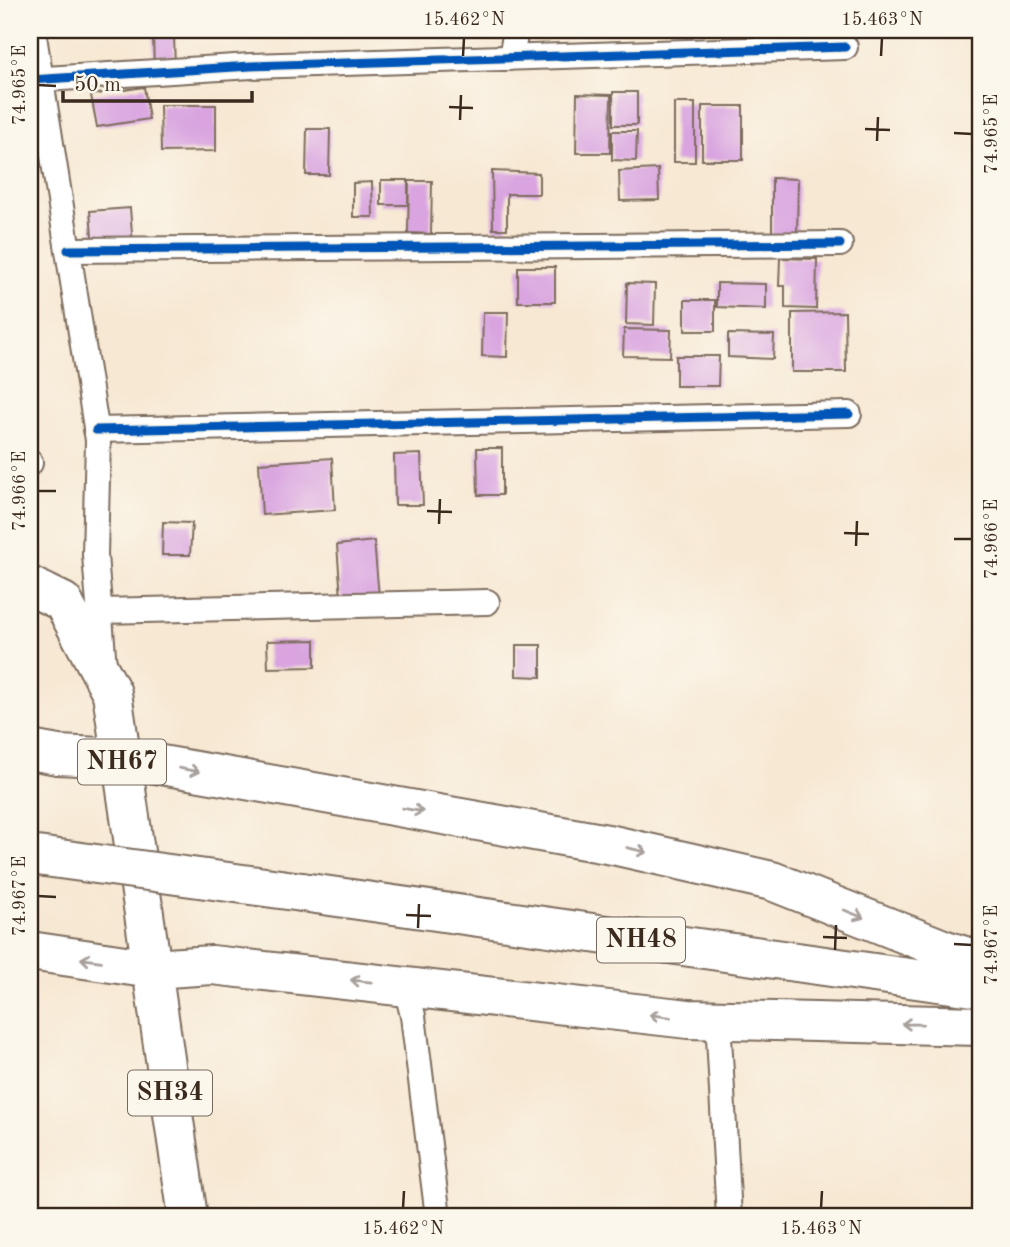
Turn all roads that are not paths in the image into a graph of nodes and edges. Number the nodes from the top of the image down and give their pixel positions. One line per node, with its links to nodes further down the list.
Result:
1 (33, 30): 5 (street)
2 (516, 30): 4 (street)
3 (845, 47): 4 (street)
4 (511, 58): 5 (street)
5 (35, 79): 7 (street)
6 (840, 244): 7 (street)
7 (68, 250): 9 (street)
8 (849, 414): 9 (street)
9 (96, 430): 12 (street)
10 (30, 586): 13 (main road, NH67)
11 (488, 602): 12 (street)
12 (100, 611): 13 (street)
13 (103, 677): 15 (main road, NH67)
14 (30, 750): 15 (main road, NH67)
15 (122, 758): 18 (main road, one-way to 18); 19 (main road, NH67)
16 (30, 855): 21 (main road, NH48, bridge)
17 (30, 951): 19 (main road, one-way to 17)
18 (980, 961)
19 (152, 969): 20 (main road, one-way to 19); 24 (main road, SH34)
20 (406, 986): 22 (main road, one-way to 20); 25 (street)
21 (980, 988)
22 (718, 1020): 23 (main road, one-way to 22); 26 (street)
23 (980, 1026)
24 (188, 1217)
25 (438, 1217)
26 (729, 1217)

